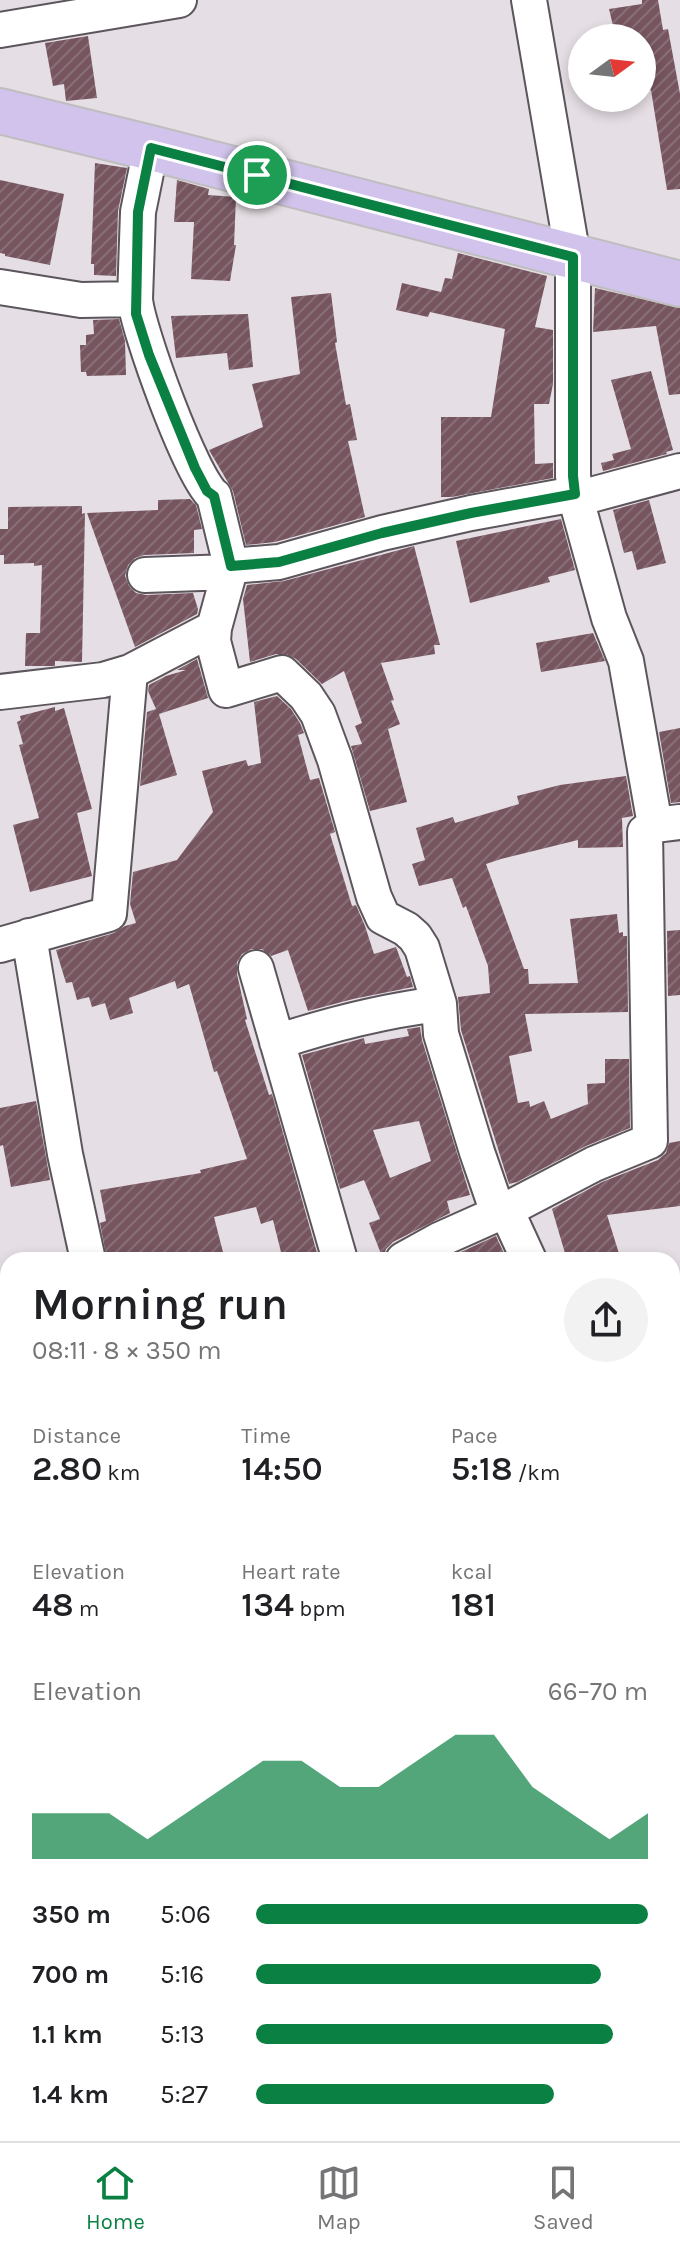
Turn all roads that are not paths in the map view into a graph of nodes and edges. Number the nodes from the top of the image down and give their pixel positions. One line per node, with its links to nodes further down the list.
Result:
1 (179, 0): 3 (street)
2 (529, 0): 6 (street)
3 (0, 30)
4 (0, 111): 5 (main road)
5 (151, 148): 6 (main road); 9 (street)
6 (573, 257): 7 (main road); 11 (street)
7 (680, 284)
8 (0, 287): 9 (street)
9 (135, 299): 12 (street)
10 (680, 471): 11 (street)
11 (576, 496): 12 (street); 17 (street)
12 (230, 569): 13 (street); 14 (street)
13 (145, 575)
14 (214, 628): 15 (street); 20 (street)
15 (130, 672): 16 (street); 18 (street)
16 (0, 692)
17 (667, 824): 22 (street)
18 (15, 941): 23 (street)
19 (256, 968): 21 (street)
20 (439, 1004): 21 (street); 22 (street)
21 (277, 1042): 24 (street)
22 (502, 1212): 25 (street); 26 (street)
23 (86, 1252)
24 (338, 1252)
25 (420, 1252)
26 (524, 1252)

